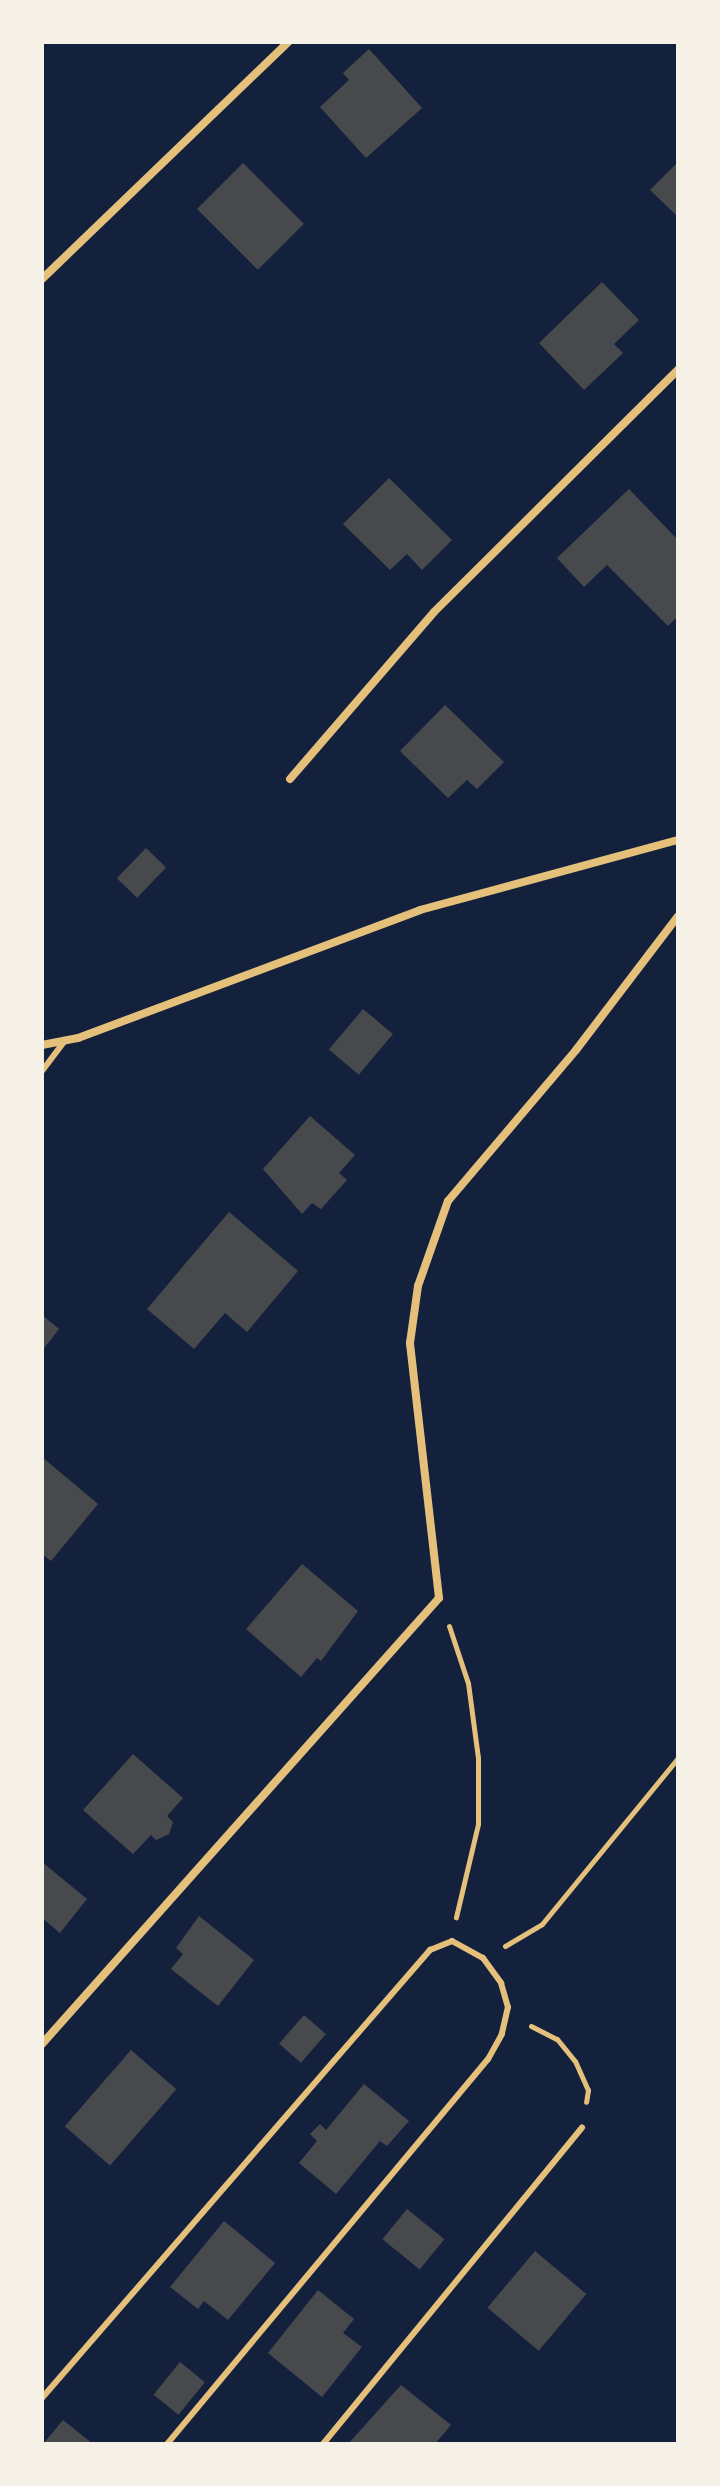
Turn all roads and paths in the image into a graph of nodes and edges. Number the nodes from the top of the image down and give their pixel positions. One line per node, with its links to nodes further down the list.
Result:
1 (288, 42): 2 (street)
2 (42, 279)
3 (678, 370): 4 (street)
4 (290, 779)
5 (678, 840): 7 (street)
6 (678, 916): 10 (street)
7 (65, 1041): 8 (street); 9 (lane)
8 (42, 1045)
9 (42, 1071)
10 (439, 1598): 12 (path); 15 (street)
11 (678, 1758): 13 (path)
12 (452, 1941): 13 (lane); 17 (lane)
13 (483, 1958): 14 (lane)
14 (508, 2007): 16 (path); 18 (lane)
15 (42, 2044)
16 (582, 2127): 19 (lane)
17 (42, 2398)
18 (167, 2444)
19 (323, 2444)

